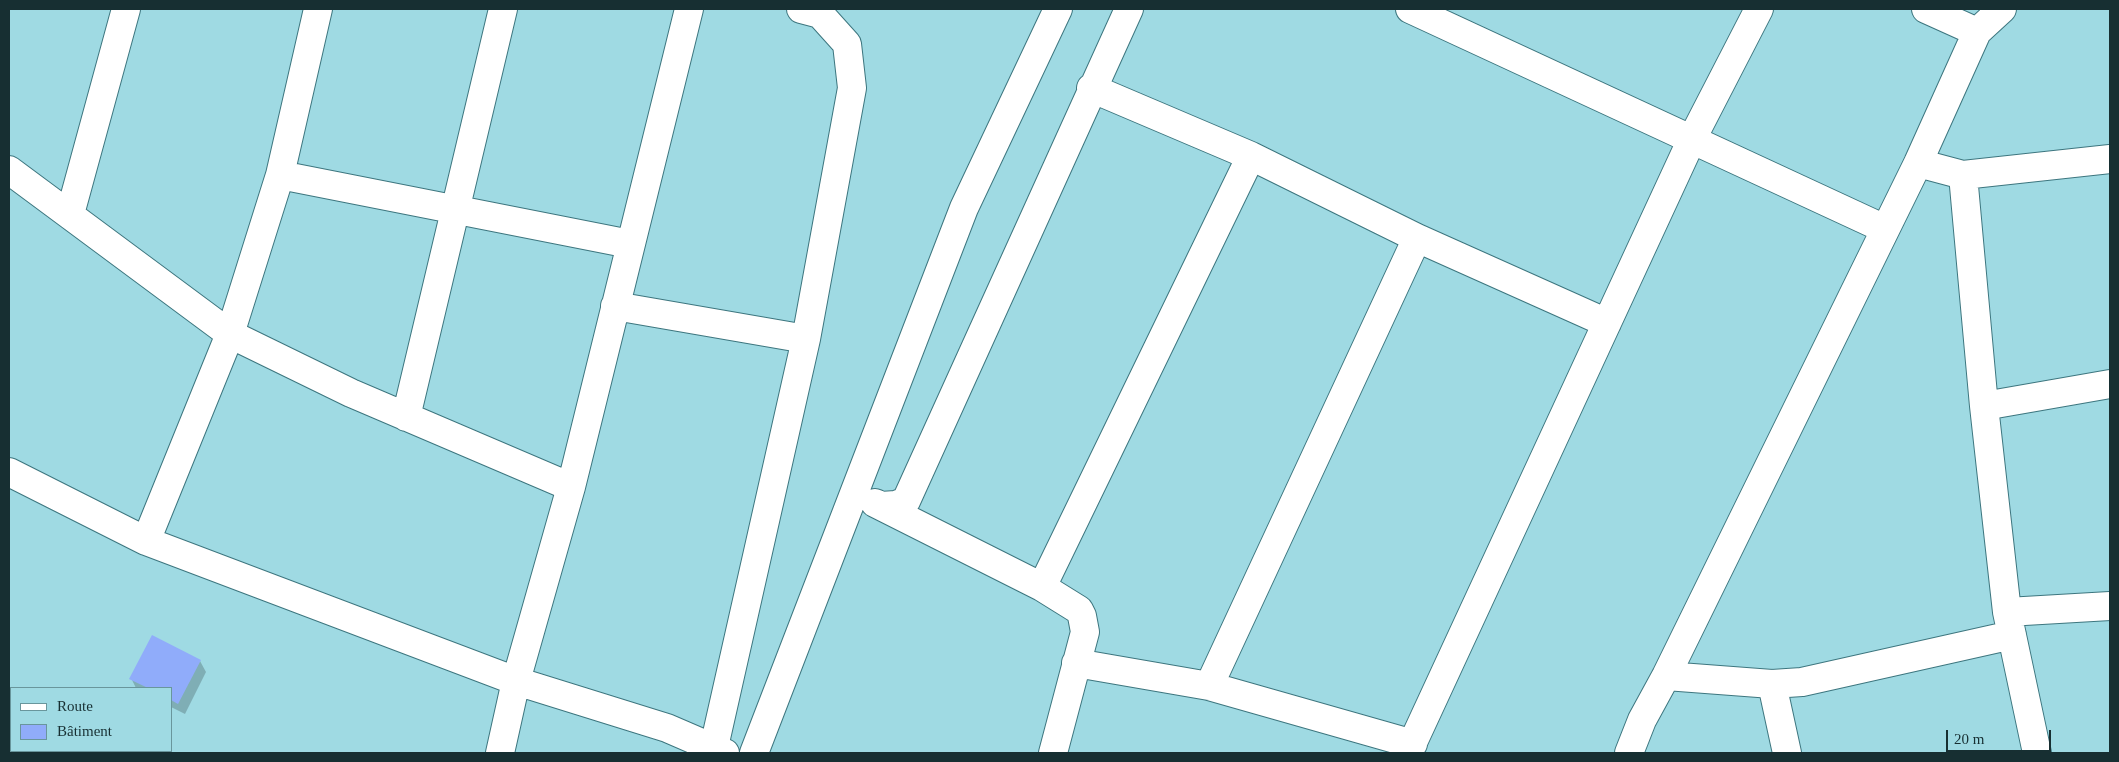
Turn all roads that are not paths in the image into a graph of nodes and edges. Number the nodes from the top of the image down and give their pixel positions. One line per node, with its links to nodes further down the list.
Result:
1 (126, 9): 22 (street)
2 (318, 9): 19 (street)
3 (503, 9): 21 (street)
4 (689, 9): 25 (street)
5 (801, 9): 29 (street)
6 (1058, 9): 35 (street)
7 (1129, 9): 13 (street)
8 (1410, 9): 14 (street)
9 (1759, 9): 14 (street)
10 (1926, 9): 12 (street)
11 (2002, 9): 12 (street)
12 (1977, 32): 17 (street)
13 (1091, 88): 15 (street); 36 (street)
14 (1692, 139): 23 (street); 27 (street)
15 (1252, 156): 24 (street); 38 (street)
16 (2110, 159): 20 (street)
17 (1918, 163): 20 (street); 23 (street)
18 (9, 170): 22 (street)
19 (280, 175): 21 (street); 28 (street)
20 (1964, 175): 31 (street)
21 (456, 208): 25 (street); 32 (street)
22 (70, 214): 28 (street)
23 (1885, 229): 42 (street)
24 (1416, 238): 27 (street); 45 (street)
25 (630, 244): 26 (street)
26 (615, 306): 29 (street); 34 (street)
27 (1608, 323): 46 (street)
28 (230, 334): 32 (street); 37 (street)
29 (806, 338): 47 (street)
30 (2110, 384): 31 (street)
31 (1984, 406): 40 (street)
32 (406, 417): 34 (street)
33 (9, 472): 37 (street)
34 (571, 487): 43 (street)
35 (856, 493): 36 (street); 49 (street)
36 (881, 506): 38 (street)
37 (146, 541): 43 (street)
38 (1042, 587): 41 (street)
39 (2110, 606): 40 (street)
40 (2010, 624): 44 (street); 53 (street)
41 (1076, 663): 45 (street); 50 (street)
42 (1666, 676): 44 (street); 51 (street)
43 (516, 681): 47 (street); 48 (street)
44 (1772, 684): 52 (street)
45 (1210, 686): 46 (street)
46 (1410, 749)
47 (719, 750)
48 (500, 753)
49 (754, 753)
50 (1053, 753)
51 (1629, 753)
52 (1787, 753)
53 (2037, 753)

